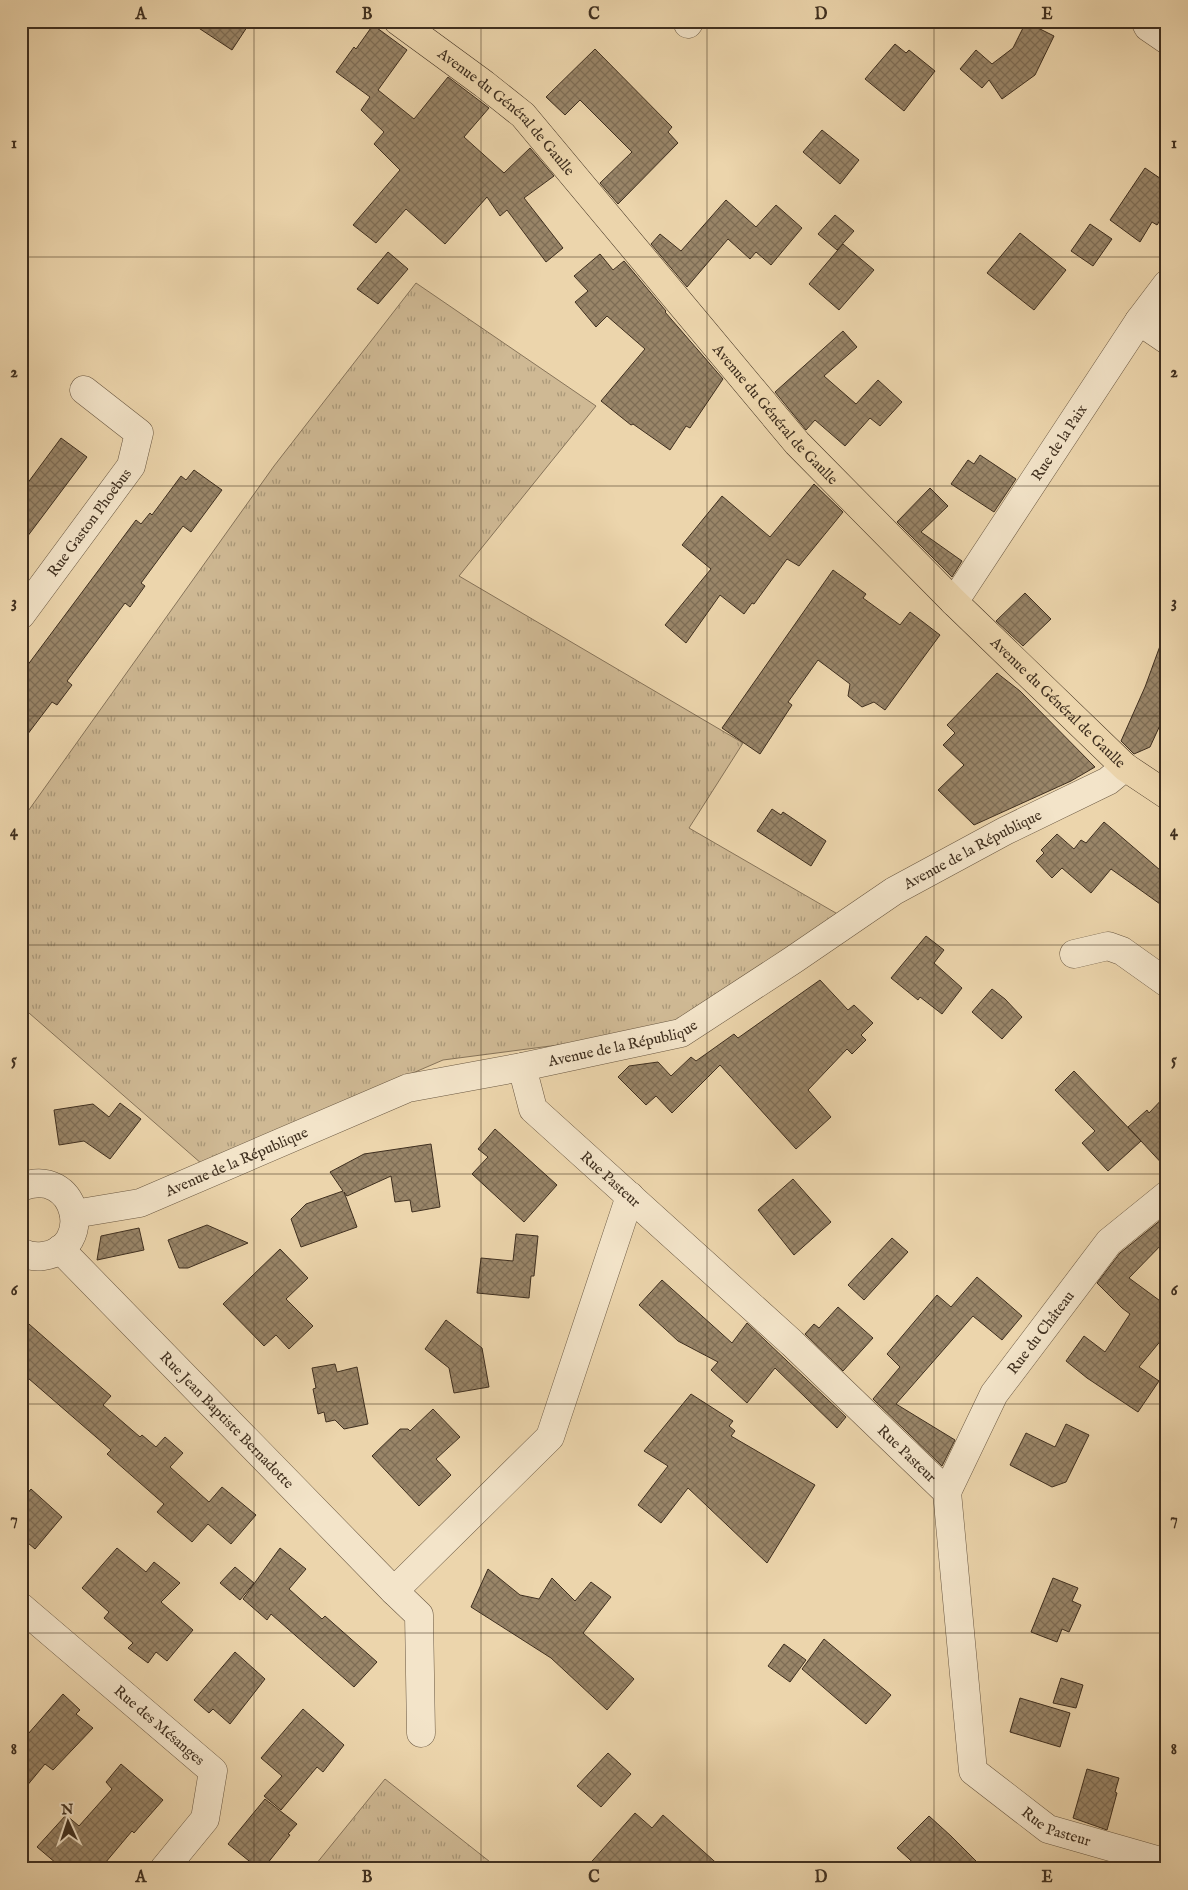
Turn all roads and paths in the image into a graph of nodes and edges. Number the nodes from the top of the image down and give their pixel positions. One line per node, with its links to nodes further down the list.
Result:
1 (398, 21): 8 (main road, Avenue du Général de Gaulle)
2 (1145, 21): 3 (street)
3 (1167, 40)
4 (1167, 284): 5 (street, Rue de la Paix)
5 (1139, 322): 6 (street); 8 (street, Rue de la Paix)
6 (1167, 340)
7 (84, 390): 9 (street, Rue Gaston Phoebus)
8 (954, 602): 10 (main road, Avenue du Général de Gaulle)
9 (21, 615)
10 (1125, 767): 11 (main road, Avenue du Général de Gaulle); 14 (street, Avenue de la République)
11 (1167, 795)
12 (1074, 954): 13 (street)
13 (1167, 983)
14 (522, 1067): 17 (street, Rue Pasteur); 18 (street, Avenue de la République)
15 (21, 1187): 18 (street)
16 (1167, 1195): 21 (street, Rue du Château)
17 (630, 1196): 21 (street, Rue Pasteur); 22 (street)
18 (74, 1214): 19 (street)
19 (60, 1249): 20 (street); 22 (street, Rue Jean Baptiste Bernadotte)
20 (21, 1252)
21 (947, 1492): 25 (street, Rue Pasteur)
22 (394, 1591): 24 (street, Rue Jean Baptiste Bernadotte)
23 (21, 1607): 26 (street, Rue des Mésanges)
24 (421, 1733)
25 (1167, 1863)
26 (164, 1869)

